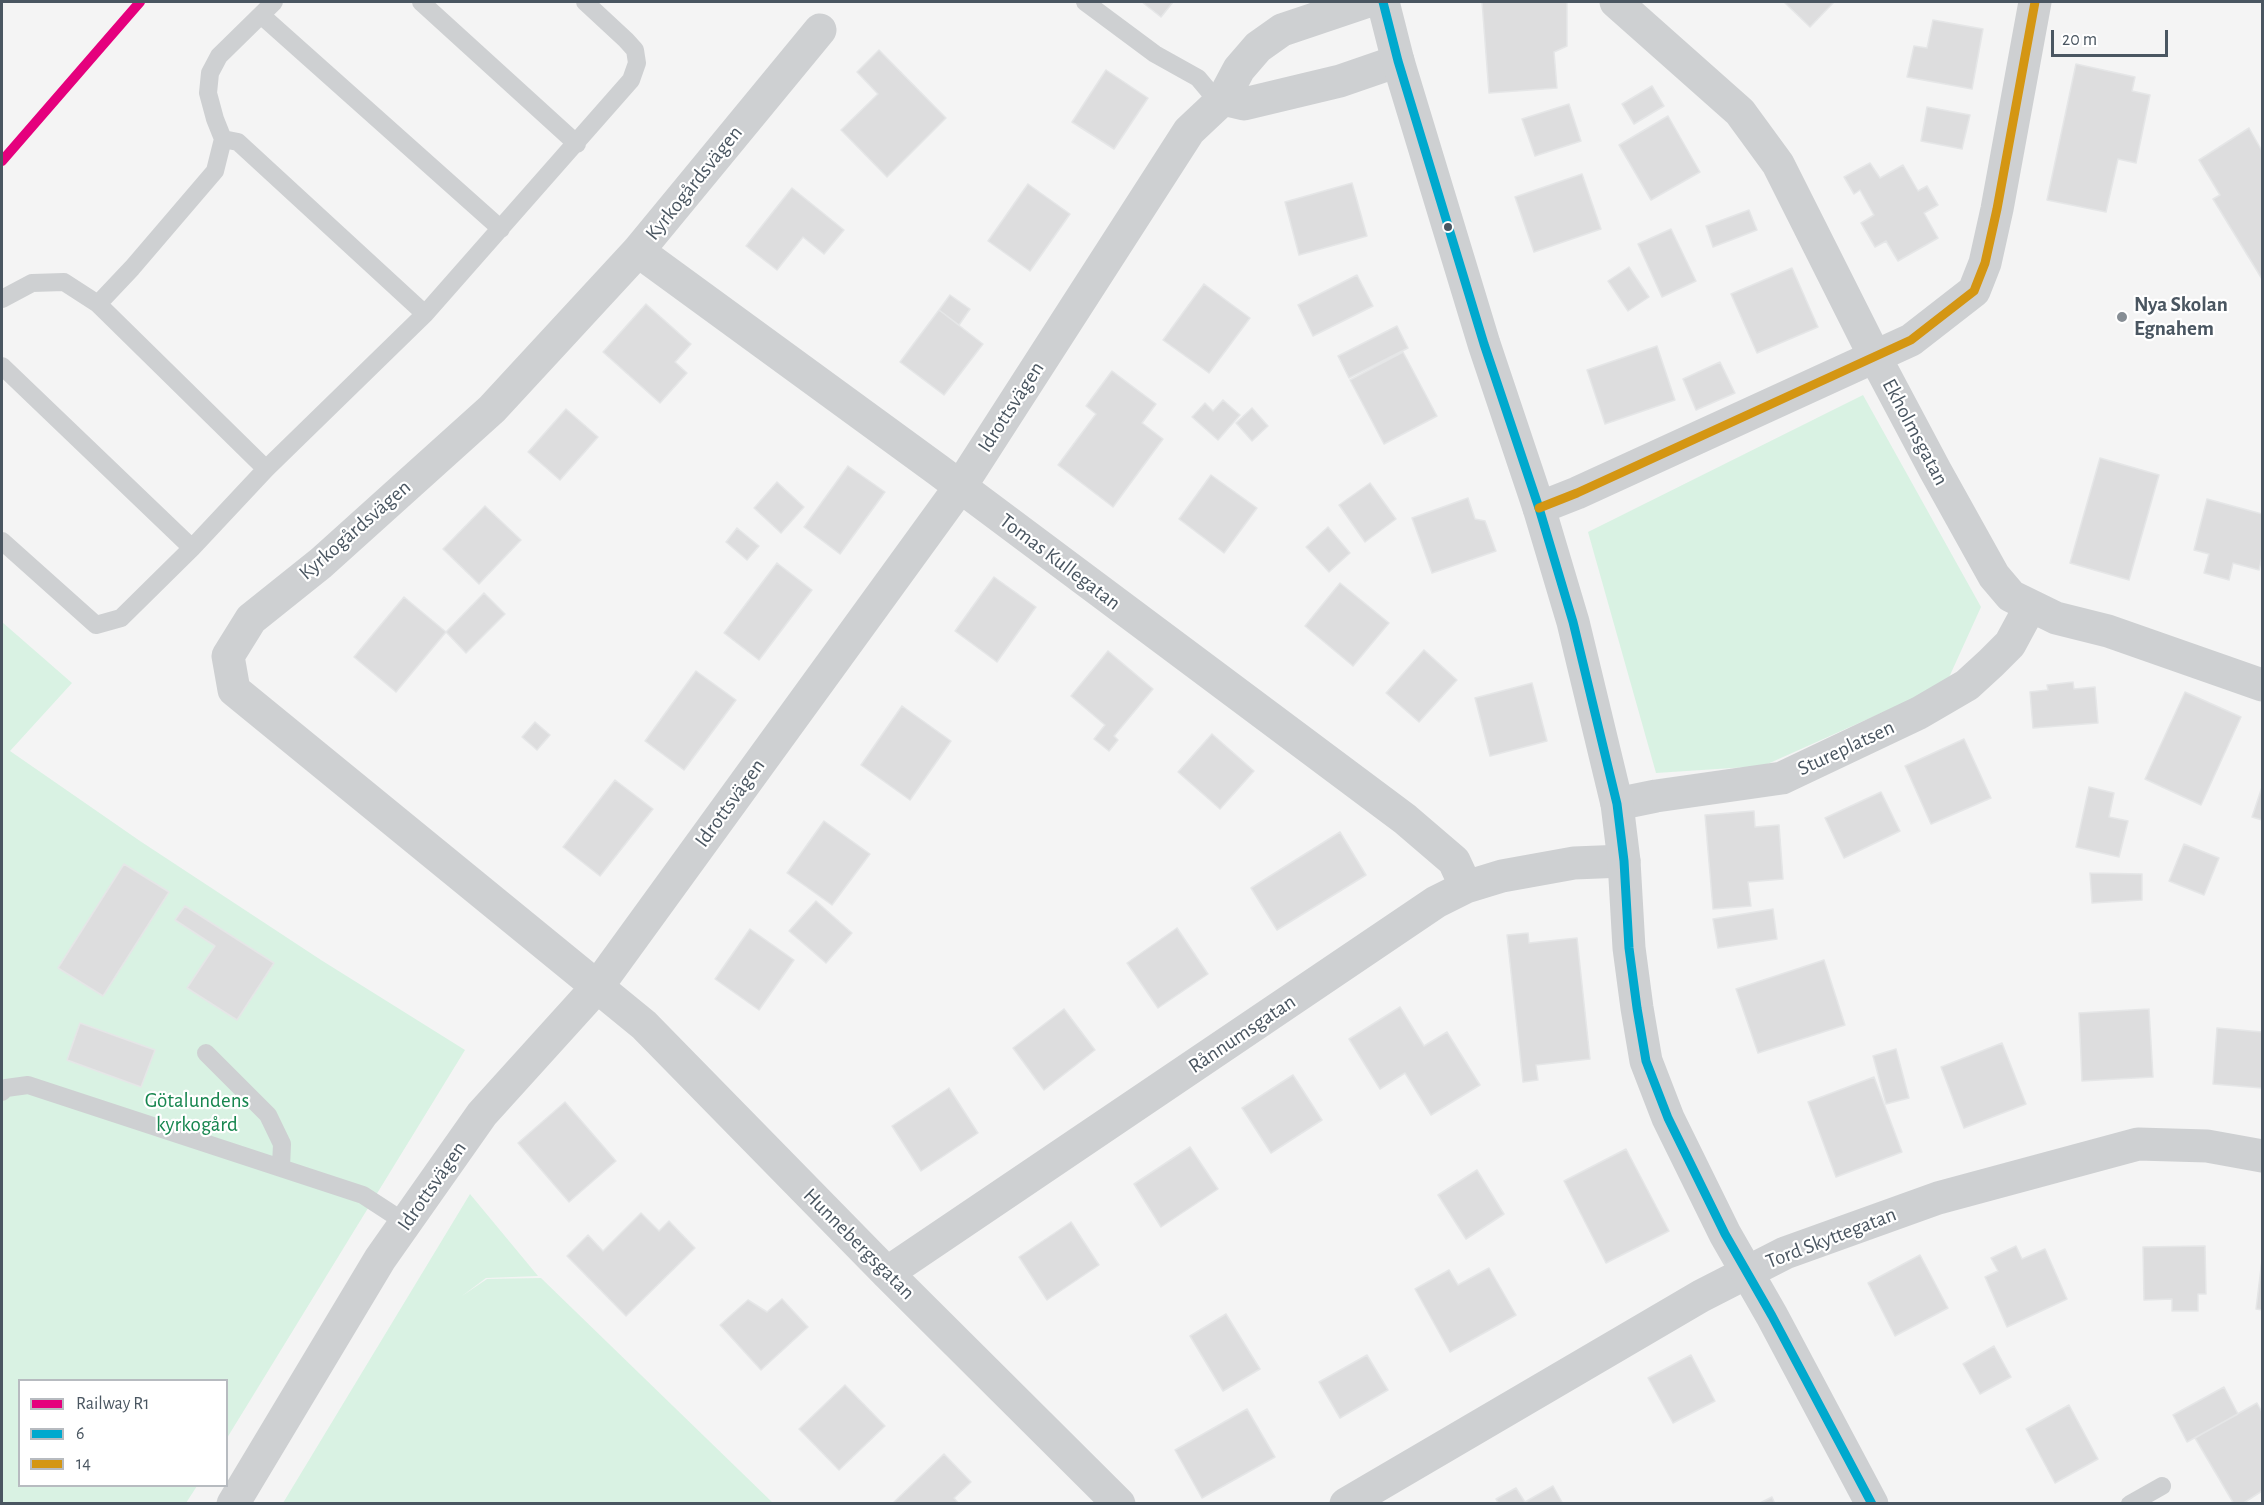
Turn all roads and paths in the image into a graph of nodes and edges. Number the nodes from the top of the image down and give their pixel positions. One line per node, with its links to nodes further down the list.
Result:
1 (274, 2): 9 (lane)
2 (422, 2): 14 (lane)
3 (585, 2): 14 (lane)
4 (1085, 2): 12 (lane)
5 (1365, 2): 12 (street, Idrottsvägen)
6 (1383, 2): 11 (street)
7 (1616, 2): 20 (street, Ekholmsgatan)
8 (2035, 2): 20 (street)
9 (261, 15): 13 (lane); 15 (lane)
10 (820, 30): 16 (street, Kyrkogårdsvägen)
11 (1398, 61): 12 (street); 24 (street)
12 (1221, 101): 23 (street, Idrottsvägen)
13 (223, 139): 18 (lane); 19 (lane)
14 (577, 144): 15 (lane)
15 (501, 229): 19 (lane)
16 (638, 251): 23 (street, Tomas Kullegatan); 32 (street, Kyrkogårdsvägen)
17 (2, 299): 18 (lane)
18 (98, 304): 22 (lane)
19 (425, 314): 22 (lane)
20 (1875, 357): 24 (street); 27 (street, Ekholmsgatan)
21 (2, 366): 26 (lane)
22 (266, 470): 26 (lane)
23 (960, 487): 31 (street, Tomas Kullegatan); 32 (street, Idrottsvägen)
24 (1539, 508): 29 (street)
25 (2, 541): 26 (lane)
26 (192, 548)
27 (2030, 607): 28 (street, Ekholmsgatan); 29 (street, Stureplatsen)
28 (2262, 685)
29 (1617, 804): 30 (street)
30 (1624, 861): 31 (street, Rånnumsgatan); 38 (street)
31 (1466, 887): 39 (street, Rånnumsgatan)
32 (597, 987): 37 (street, Idrottsvägen); 39 (street, Hunnebergsgatan)
33 (206, 1053): 36 (lane)
34 (2, 1092): 36 (lane)
35 (2262, 1156): 38 (street, Tord Skyttegatan)
36 (281, 1167): 37 (lane)
37 (406, 1223): 41 (street, Idrottsvägen)
38 (1746, 1272): 43 (street, Tord Skyttegatan); 44 (street)
39 (887, 1273): 42 (street, Hunnebergsgatan)
40 (2162, 1486): 45 (lane)
41 (233, 1503)
42 (1119, 1503)
43 (1346, 1503)
44 (1872, 1503)
45 (2130, 1503)

